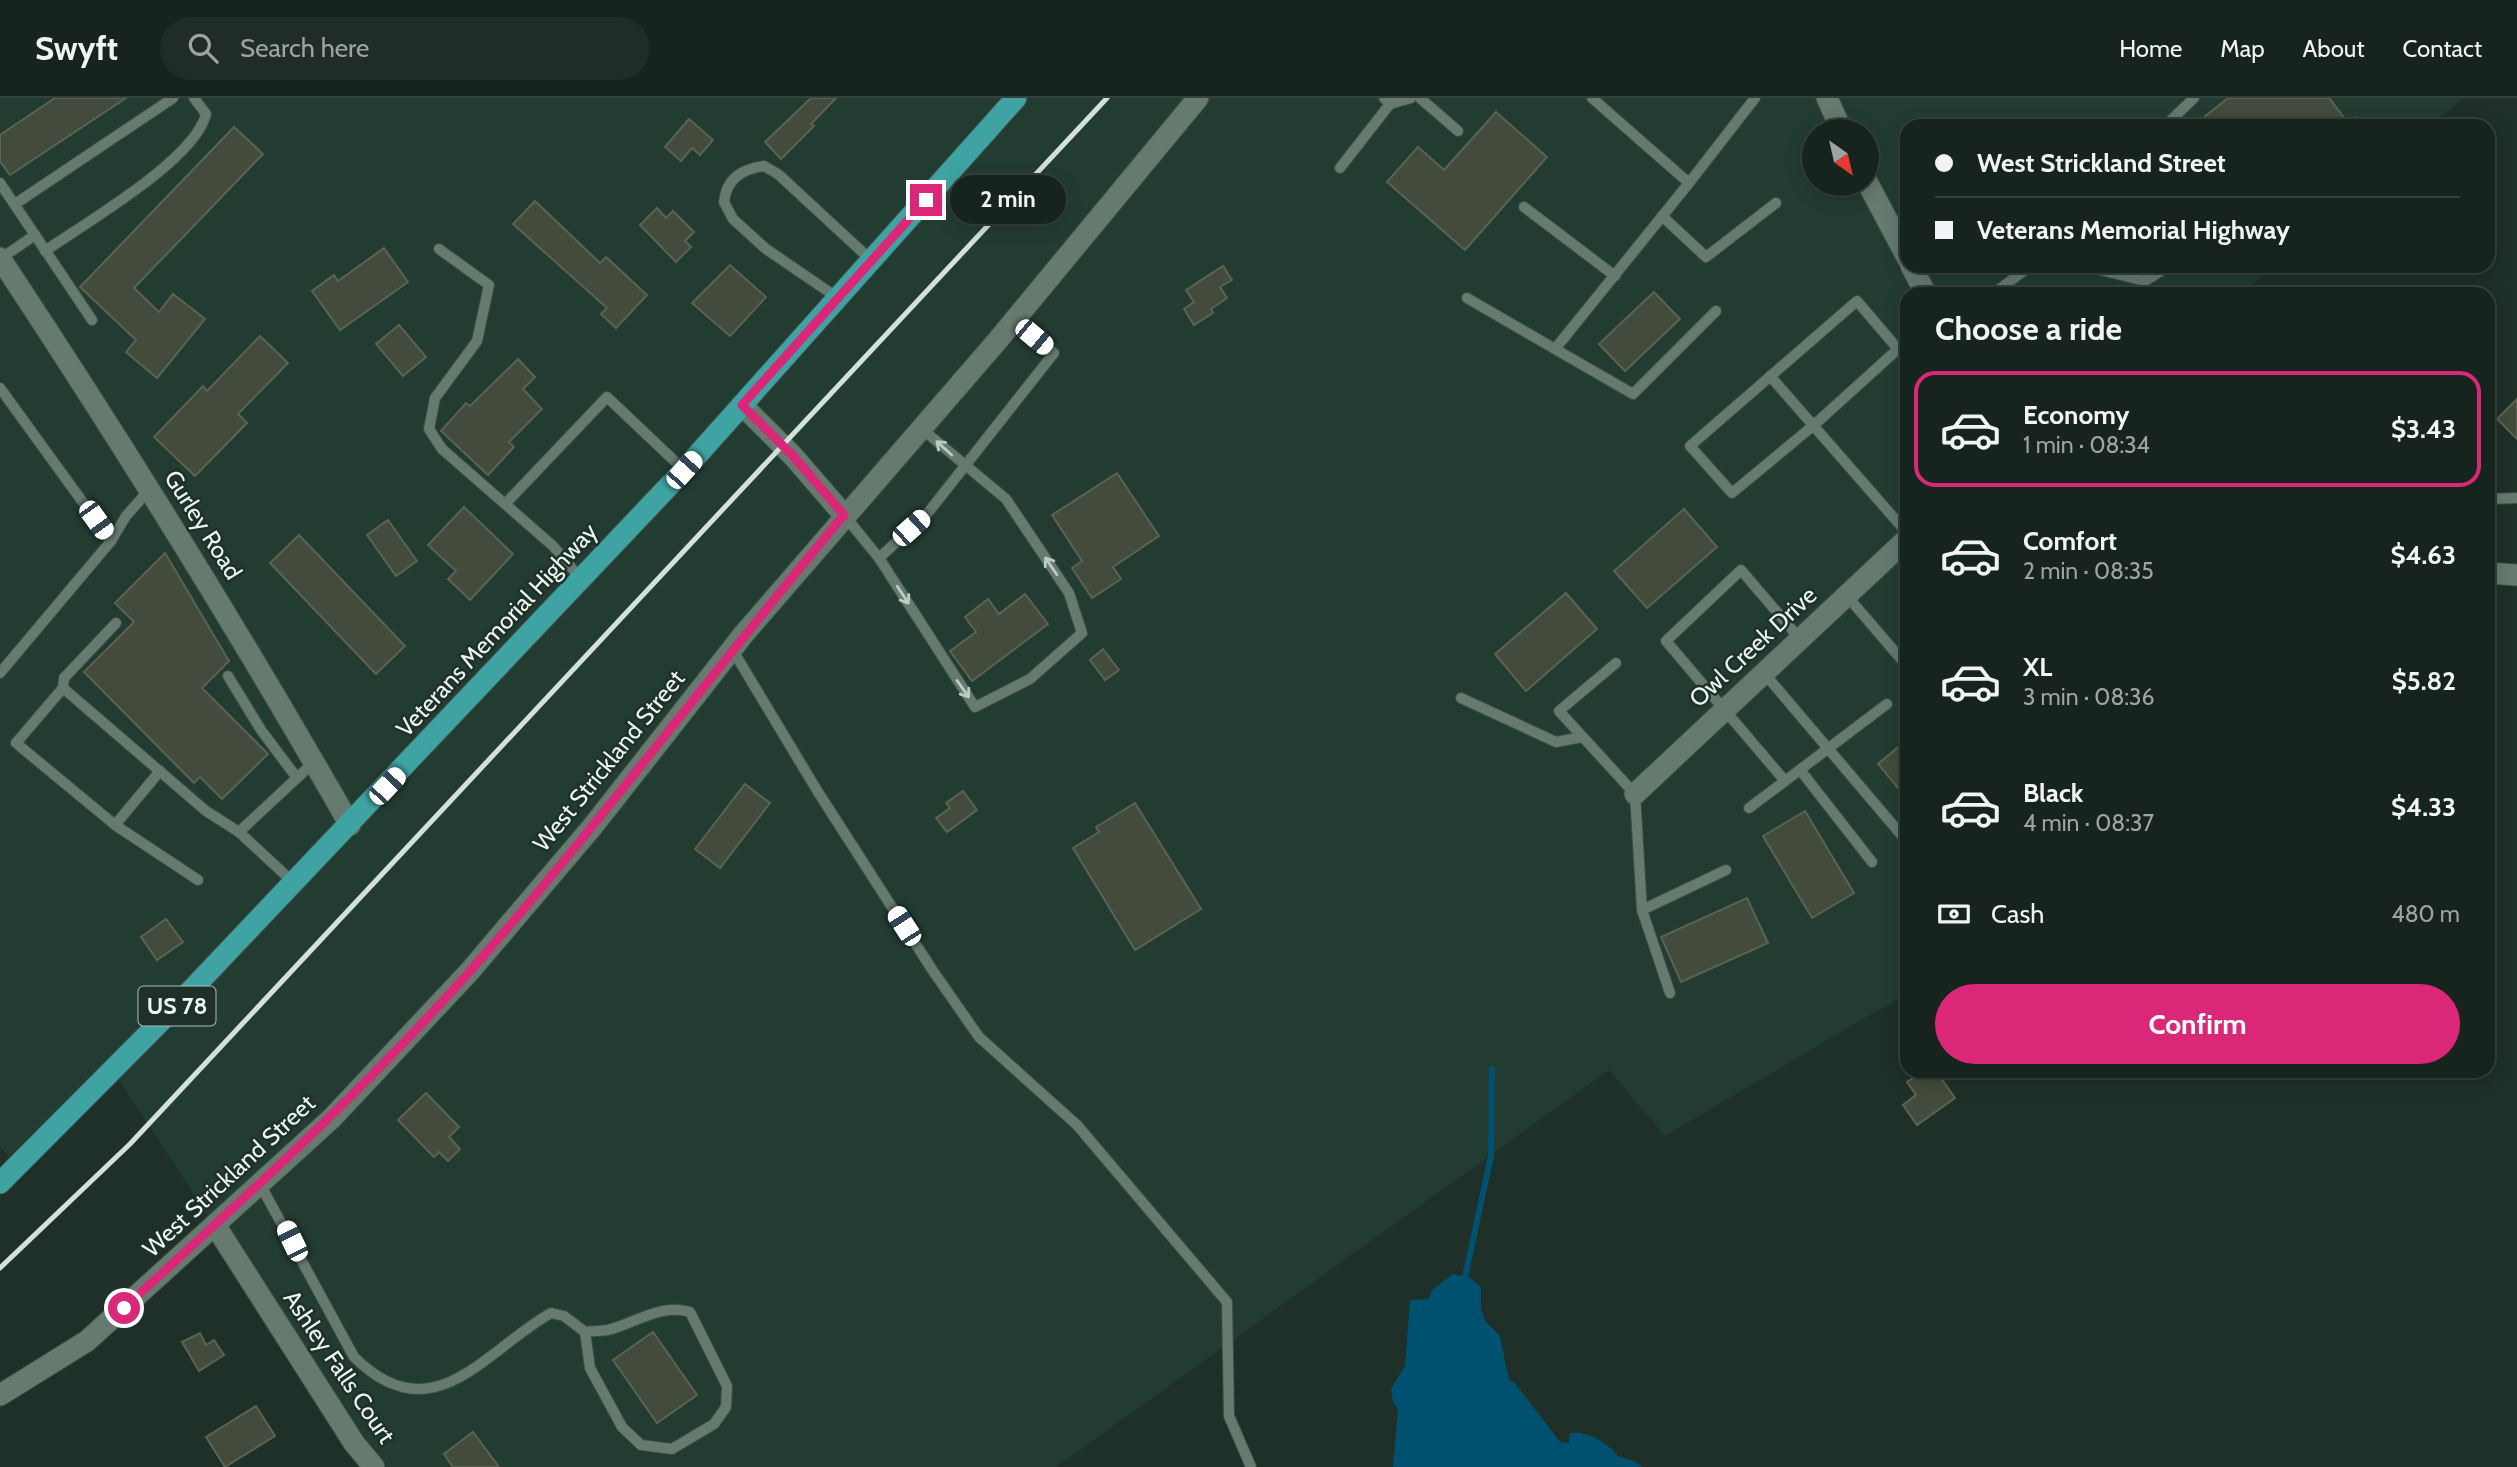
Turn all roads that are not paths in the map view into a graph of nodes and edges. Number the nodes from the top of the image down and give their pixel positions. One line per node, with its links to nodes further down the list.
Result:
1 (173, 98): 20 (lane)
2 (194, 98): 26 (lane)
3 (1016, 98): 28 (main road, Veterans Memorial Highway / US 78)
4 (1198, 98): 38 (street, West Strickland Street)
5 (1411, 98): 11 (lane)
6 (1420, 98): 14 (lane)
7 (1592, 98): 17 (lane)
8 (1755, 98): 17 (lane)
9 (1827, 98): 12 (street)
10 (2194, 98): 13 (lane)
11 (1387, 101): 15 (lane)
12 (1837, 119)
13 (2172, 119)
14 (1458, 131)
15 (1340, 168)
16 (0, 183): 20 (lane)
17 (1689, 183): 22 (lane)
18 (1874, 196): 24 (street)
19 (1776, 203): 22 (lane)
20 (15, 204): 23 (lane)
21 (1524, 208): 32 (lane)
22 (1662, 216): 32 (lane)
23 (35, 235): 26 (lane); 27 (lane)
24 (1900, 244)
25 (439, 249): 50 (lane)
26 (45, 251): 37 (lane)
27 (0, 259): 47 (street, Gurley Road)
28 (871, 260): 34 (main road, Veterans Memorial Highway / US 78); 34 (lane)
29 (2021, 273): 33 (lane)
30 (2112, 273): 31 (lane)
31 (2158, 273)
32 (1615, 276): 39 (lane)
33 (2002, 287)
34 (838, 298): 42 (main road, Veterans Memorial Highway / US 78)
35 (1467, 298): 39 (lane)
36 (1716, 311): 39 (lane)
37 (92, 320)
38 (1014, 320): 44 (street, West Strickland Street); 45 (lane)
39 (1555, 349)
40 (1770, 376): 43 (lane); 43 (lane); 43 (lane)
41 (0, 388): 53 (lane)
42 (742, 405): 46 (main road, Veterans Memorial Highway / US 78); 51 (street)
43 (1814, 425): 52 (lane)
44 (922, 429): 45 (lane, one-way to 44); 51 (street, West Strickland Street)
45 (966, 469): 55 (lane); 55 (lane, one-way to 45)
46 (684, 470): 50 (lane); 58 (main road, Veterans Memorial Highway / US 78)
47 (150, 489): 53 (lane); 74 (street, Gurley Road)
48 (2517, 498): 49 (lane)
49 (2495, 499)
50 (506, 503): 58 (lane)
51 (844, 515): 55 (lane); 62 (street, West Strickland Street)
52 (1900, 527)
53 (111, 541): 65 (lane)
54 (1900, 544): 59 (street, Owl Creek Drive)
55 (879, 558)
56 (2495, 573): 57 (street)
57 (2517, 575)
58 (581, 579): 82 (main road, Veterans Memorial Highway / US 78)
59 (1847, 596): 61 (street, Owl Creek Drive); 63 (lane)
60 (116, 623): 68 (lane)
61 (1800, 639): 66 (street, Owl Creek Drive); 71 (lane)
62 (732, 649): 92 (street, West Strickland Street); 97 (lane)
63 (1900, 658)
64 (1616, 663): 72 (lane)
65 (0, 673)
66 (1764, 673): 71 (street, Owl Creek Drive); 73 (lane)
67 (228, 676): 77 (lane)
68 (63, 688): 75 (lane); 81 (lane)
69 (1461, 698): 72 (lane)
70 (1887, 704): 73 (lane)
71 (1725, 709): 78 (lane); 79 (street, Owl Creek Drive)
72 (1582, 737): 79 (lane)
73 (1828, 750): 76 (lane); 84 (lane)
74 (314, 762): 77 (lane); 82 (street, Gurley Road)
75 (160, 771): 81 (lane); 83 (lane)
76 (1801, 771): 78 (lane); 85 (lane)
77 (297, 778): 83 (lane)
78 (1785, 781): 80 (lane)
79 (1634, 794): 89 (lane)
80 (1749, 808)
81 (115, 825): 87 (lane)
82 (350, 825): 88 (main road, Veterans Memorial Highway / US 78)
83 (240, 832): 88 (lane)
84 (1900, 833)
85 (1872, 862)
86 (1726, 870): 89 (lane)
87 (198, 880)
88 (295, 883): 91 (main road, Veterans Memorial Highway / US 78)
89 (1642, 910): 90 (lane)
90 (1670, 993)
91 (0, 1183)
92 (260, 1184): 93 (street, West Strickland Street); 94 (lane)
93 (215, 1225): 95 (street, West Strickland Street); 96 (street, Ashley Falls Court)
94 (585, 1332): 94 (lane)
95 (0, 1395)
96 (374, 1467)
97 (1251, 1467)

